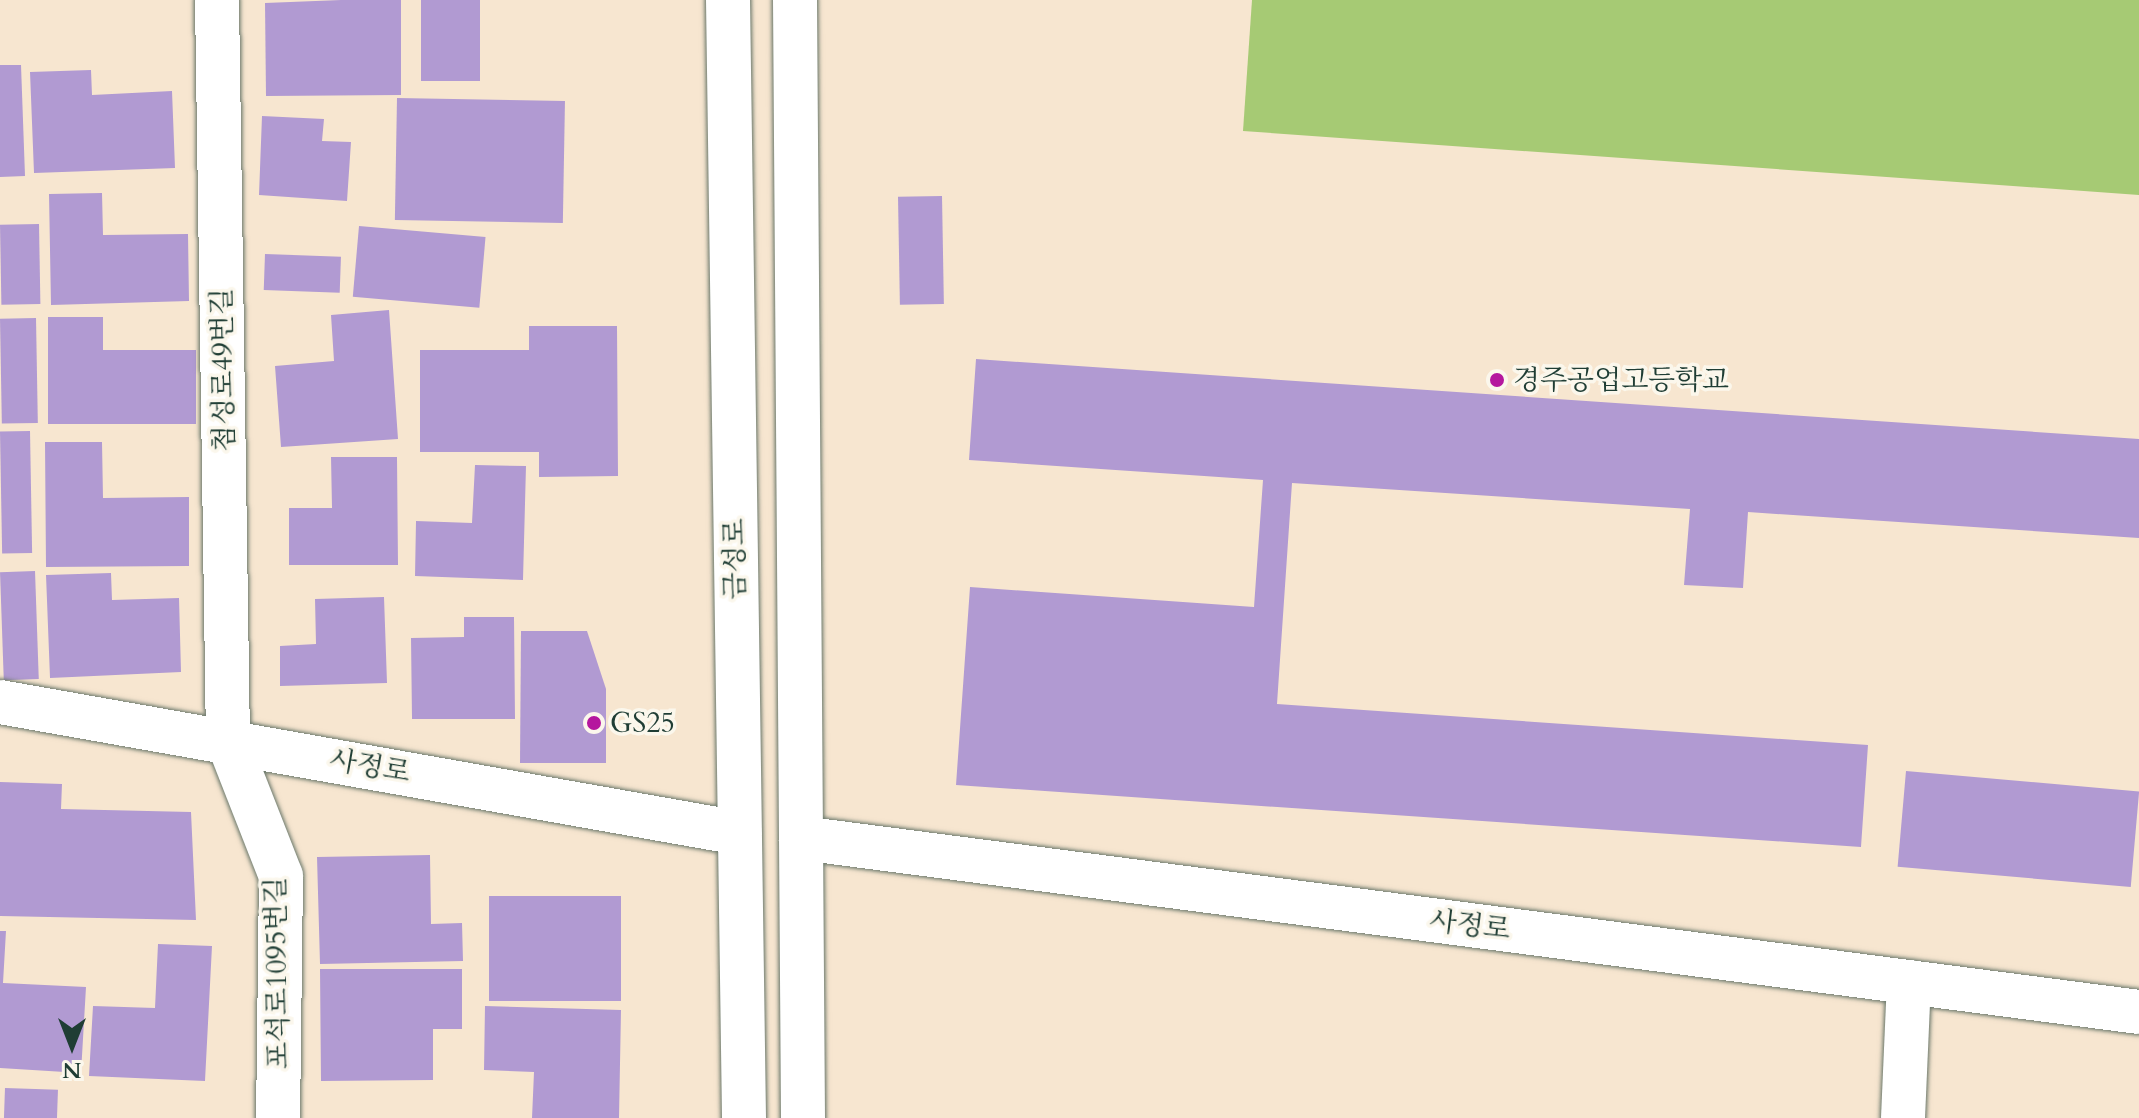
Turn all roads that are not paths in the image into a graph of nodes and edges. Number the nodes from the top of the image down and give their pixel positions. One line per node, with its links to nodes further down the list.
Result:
1 (217, 0): 5 (street, 첨성로49번길)
2 (728, 0): 6 (street, 금성로)
3 (795, 0): 7 (street)
4 (0, 702): 5 (street, 사정로)
5 (228, 741): 6 (street, 사정로); 10 (street, 포석로1095번길)
6 (739, 833): 7 (street, 사정로); 11 (street, 금성로)
7 (801, 838): 8 (street, 사정로); 12 (street)
8 (1909, 982): 9 (street, 사정로); 13 (street)
9 (2139, 1012)
10 (278, 1118)
11 (744, 1118)
12 (803, 1118)
13 (1903, 1118)

